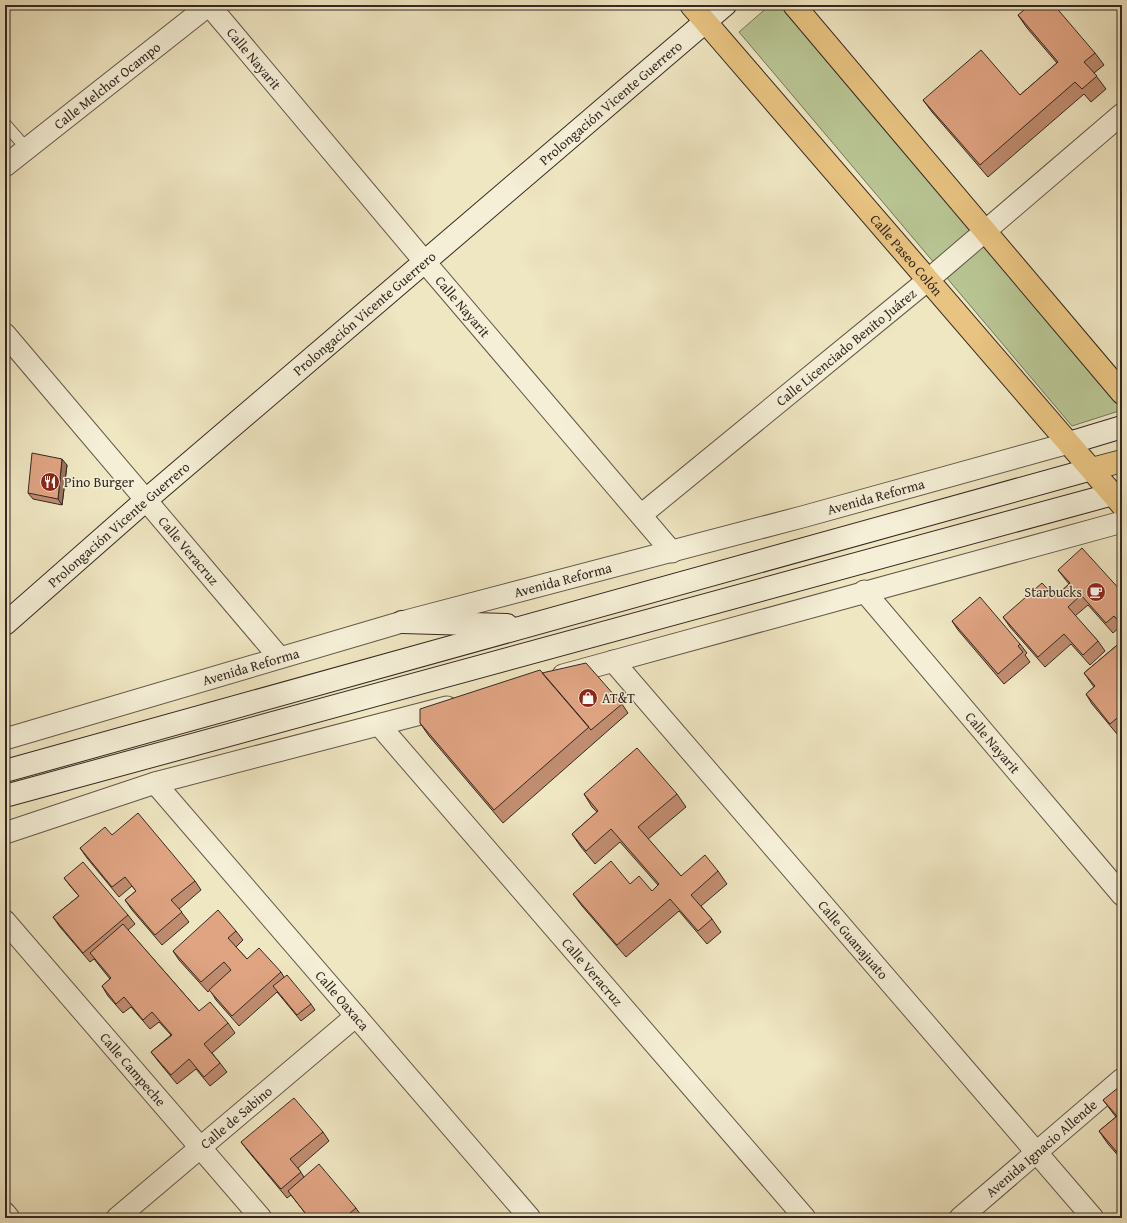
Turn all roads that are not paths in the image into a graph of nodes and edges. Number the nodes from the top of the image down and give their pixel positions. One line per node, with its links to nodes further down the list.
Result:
1 (209, 5): 8 (street, Calle Melchor Ocampo); 11 (street, Calle Nayarit)
2 (691, 5): 5 (main road, Calle Paseo Colón)
3 (725, 5): 5 (main road, Prolongación Vicente Guerrero)
4 (794, 5): 10 (main road)
5 (706, 22): 11 (main road, Prolongación Vicente Guerrero); 12 (main road, Calle Paseo Colón)
6 (1122, 114): 10 (street, Calle Licenciado Benito Juárez)
7 (5, 124): 8 (lane)
8 (27, 149): 9 (street, Calle Melchor Ocampo)
9 (5, 166)
10 (985, 231): 12 (street, Calle Licenciado Benito Juárez); 14 (main road)
11 (424, 261): 20 (main road, Prolongación Vicente Guerrero); 21 (street, Calle Nayarit)
12 (928, 280): 16 (main road, Calle Paseo Colón); 21 (street, Calle Licenciado Benito Juárez)
13 (5, 334): 20 (street, Calle Veracruz)
14 (1122, 393)
15 (1122, 427): 16 (main road, Avenida Reforma)
16 (1069, 443): 18 (main road, Calle Paseo Colón); 23 (street, Avenida Reforma)
17 (1122, 460): 18 (main road)
18 (1092, 469): 19 (main road, Calle Paseo Colón); 27 (main road)
19 (1119, 497): 36 (main road)
20 (146, 500): 26 (main road, Prolongación Vicente Guerrero); 28 (street, Calle Veracruz)
21 (640, 515): 23 (street, Calle Nayarit)
22 (1122, 522): 24 (street)
23 (672, 552): 25 (street, Avenida Reforma)
24 (864, 591): 29 (street); 38 (street, Calle Nayarit)
25 (402, 622): 27 (main road); 28 (street, Avenida Reforma)
26 (5, 624)
27 (528, 625): 34 (main road)
28 (279, 658): 33 (street, Avenida Reforma)
29 (613, 661): 30 (street); 43 (street, Calle Guanajuato)
30 (546, 680)
31 (463, 703): 32 (street)
32 (380, 726): 35 (street); 49 (street, Calle Veracruz)
33 (5, 740)
34 (5, 771)
35 (155, 783): 37 (street); 40 (street, Calle Oaxaca)
36 (5, 796)
37 (5, 833)
38 (1122, 895)
39 (5, 921): 42 (street, Calle Campeche)
40 (356, 1016): 42 (street, Calle de Sabino); 48 (street, Calle Oaxaca)
41 (1122, 1079): 43 (street, Avenida Ignacio Allende)
42 (200, 1148): 46 (street, Calle de Sabino); 47 (street, Calle Campeche)
43 (1037, 1153): 50 (street, Avenida Ignacio Allende); 51 (street, Calle Guanajuato)
44 (5, 1213): 45 (street)
45 (9, 1218)
46 (117, 1218)
47 (262, 1218)
48 (530, 1218)
49 (806, 1218)
50 (960, 1218)
51 (1093, 1218)

